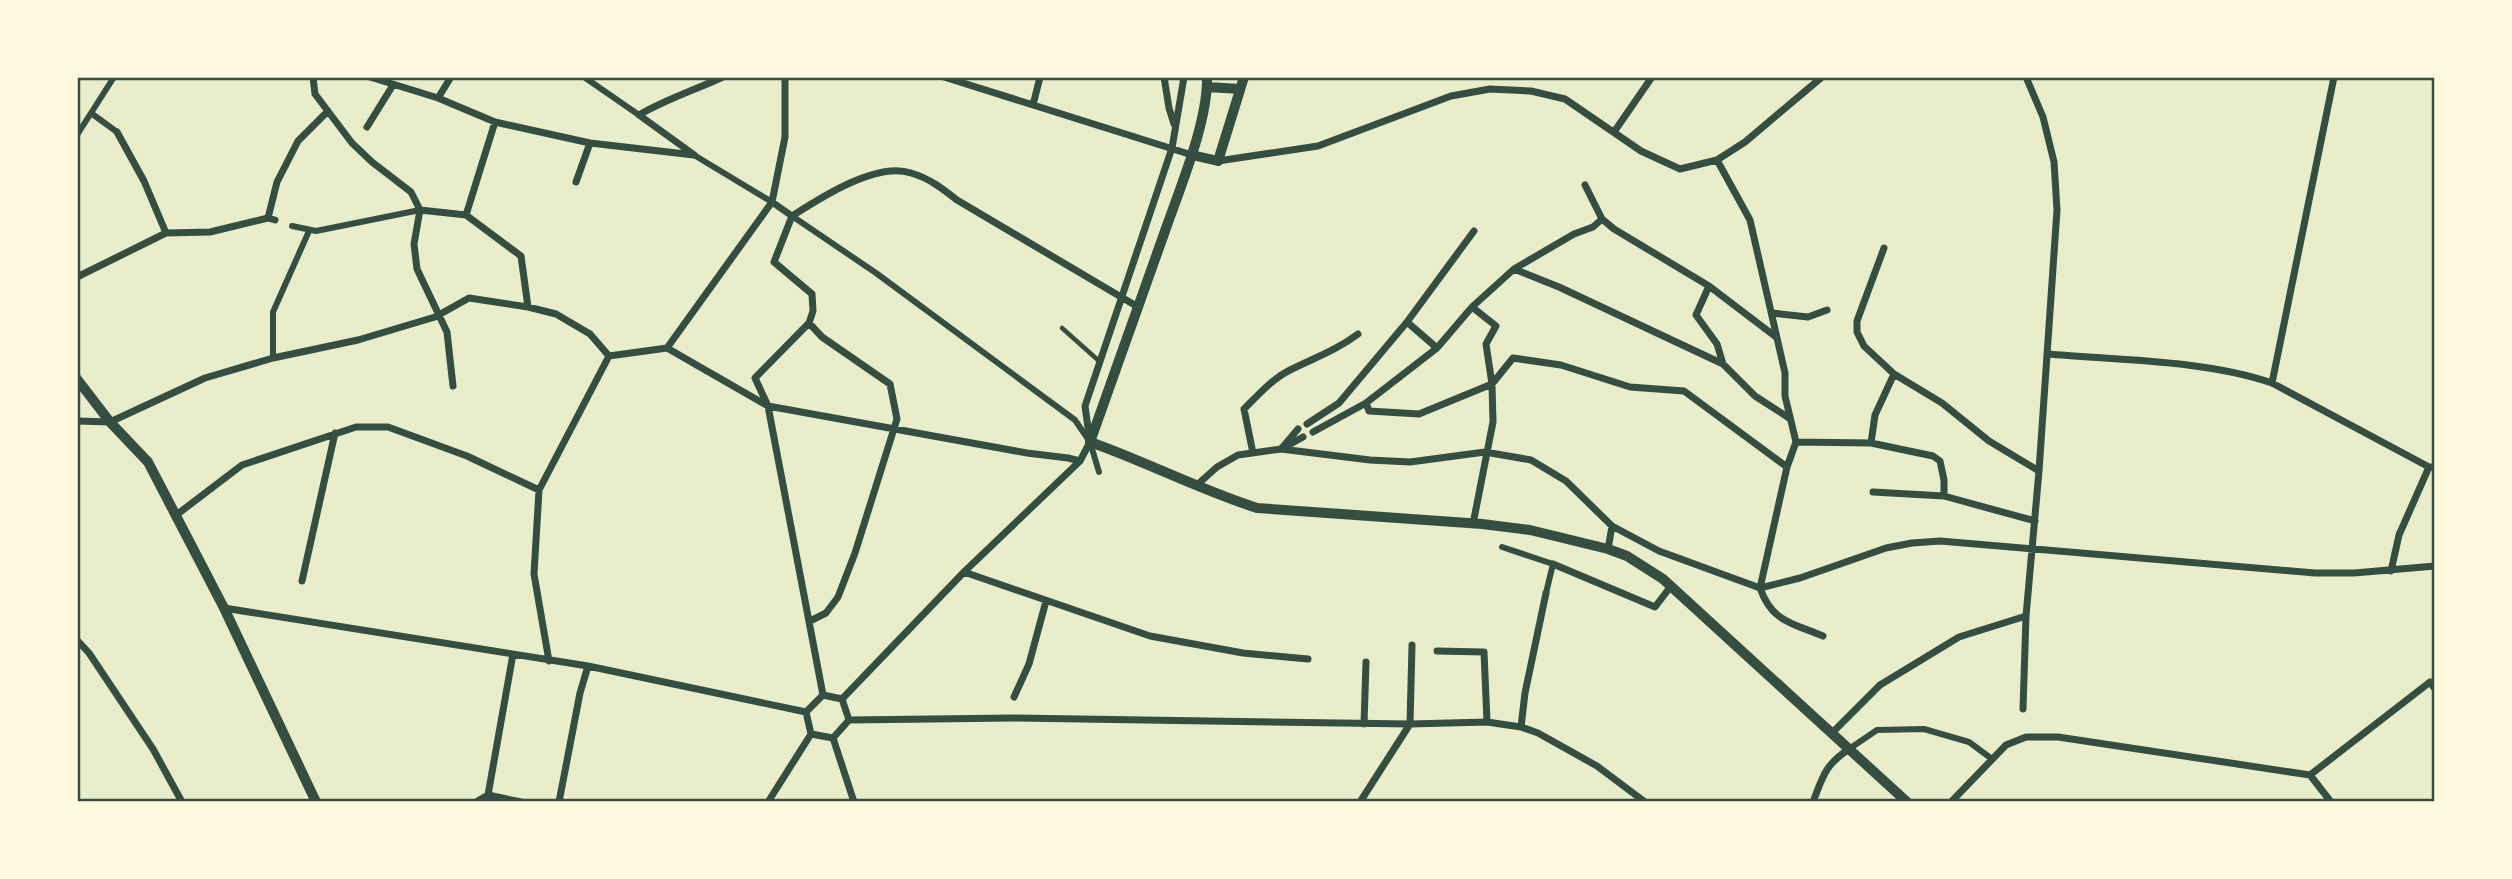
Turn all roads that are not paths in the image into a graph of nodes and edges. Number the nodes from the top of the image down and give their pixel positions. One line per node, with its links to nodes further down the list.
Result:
1 (114, 77): 23 (street)
2 (313, 77): 22 (street)
3 (370, 77): 18 (street)
4 (451, 77): 20 (street)
5 (584, 77): 24 (street)
6 (723, 77): 24 (street)
7 (785, 77): 39 (street)
8 (944, 77): 21 (street)
9 (1040, 77): 21 (street)
10 (1164, 77): 27 (street)
11 (1184, 77): 27 (street)
12 (1244, 77): 19 (street)
13 (1652, 77): 29 (street)
14 (1822, 77): 35 (street)
15 (2026, 77): 66 (street)
16 (2334, 77): 73 (street)
17 (1207, 82): 19 (street); 34 (street)
18 (393, 85): 20 (street); 26 (street)
19 (1240, 89): 36 (street)
20 (438, 98): 25 (street)
21 (1033, 105): 32 (street)
22 (328, 111): 40 (street); 47 (street)
23 (91, 113): 28 (street); 30 (street)
24 (639, 115): 33 (street)
25 (495, 122): 31 (street); 41 (street)
26 (367, 127)
27 (1175, 127): 32 (street)
28 (117, 132): 47 (street)
29 (1614, 132): 35 (street); 36 (street)
30 (77, 135)
31 (590, 144): 33 (street); 37 (street)
32 (1172, 148): 34 (street); 52 (street)
33 (694, 155): 39 (street)
34 (1192, 155): 36 (street); 54 (street)
35 (1717, 160): 57 (street)
36 (1218, 161)
37 (576, 182)
38 (1585, 185): 43 (street)
39 (772, 202): 42 (street); 64 (street)
40 (419, 210): 41 (street); 45 (street); 58 (street)
41 (466, 215): 53 (street)
42 (792, 216): 52 (street); 60 (street); 87 (street)
43 (1602, 219): 49 (street); 51 (street)
44 (292, 226): 45 (street)
45 (309, 231): 68 (street)
46 (1474, 231): 59 (street)
47 (166, 233): 50 (street)
48 (1884, 248): 71 (street)
49 (1514, 269): 55 (street); 70 (street)
50 (77, 277)
51 (1709, 286): 63 (street); 70 (street)
52 (1121, 297): 54 (street); 69 (street)
53 (528, 307): 58 (street); 67 (street)
54 (1138, 307): 87 (street)
55 (1472, 307): 65 (street); 74 (street)
56 (1827, 310): 57 (street)
57 (1772, 313): 63 (street)
58 (439, 315): 68 (street); 75 (street)
59 (1407, 322): 65 (street); 81 (street)
60 (809, 323): 77 (street); 82 (street)
61 (1062, 328): 69 (lane)
62 (1358, 334): 92 (street)
63 (1777, 338): 78 (street)
64 (667, 348): 67 (street); 77 (street)
65 (1437, 348): 76 (street)
66 (2048, 354): 73 (street); 96 (street)
67 (609, 356): 99 (street)
68 (273, 358): 80 (street)
69 (1100, 361): 87 (street)
70 (1723, 364): 78 (street)
71 (1894, 374): 89 (street); 96 (street)
72 (77, 379): 80 (street)
73 (2272, 383): 95 (street)
74 (1492, 384): 76 (street); 91 (street); 94 (street)
75 (453, 386)
76 (1366, 403): 84 (street)
77 (768, 406): 82 (street); 120 (street)
78 (1789, 418): 88 (street)
79 (77, 421): 80 (street)
80 (110, 422): 102 (street)
81 (1307, 424)
82 (894, 427): 93 (street); 120 (street)
83 (1298, 429): 90 (street)
84 (1312, 432)
85 (335, 433): 99 (street); 102 (street); 113 (street)
86 (1303, 438): 90 (street)
87 (1090, 442): 93 (street); 97 (street); 98 (street)
88 (1796, 442): 89 (street); 94 (street)
89 (1871, 443): 101 (street)
90 (1281, 449): 91 (street); 92 (street)
91 (1485, 452): 104 (street); 105 (street)
92 (1253, 453): 98 (street)
93 (1080, 461): 112 (street)
94 (1787, 467): 115 (street)
95 (2432, 467): 111 (street)
96 (2039, 471): 103 (street)
97 (1099, 472)
98 (1198, 484): 104 (street)
99 (539, 490): 127 (street)
100 (1873, 492): 101 (street)
101 (1944, 496): 103 (street)
102 (175, 516): 118 (street)
103 (2035, 521): 108 (street)
104 (1473, 524): 107 (street)
105 (1612, 526): 107 (street); 115 (street)
106 (1502, 547): 109 (street)
107 (1608, 549): 114 (street)
108 (2033, 550): 111 (street); 115 (street); 119 (street)
109 (1553, 564): 114 (street); 116 (street)
110 (2435, 566): 111 (street)
111 (2391, 571)
112 (964, 572): 117 (street); 133 (street)
113 (302, 582)
114 (1671, 586): 141 (street)
115 (1760, 588): 121 (street)
116 (1546, 593): 140 (street)
117 (1046, 601): 126 (street); 132 (street)
118 (224, 608): 125 (street); 149 (street)
119 (2026, 616): 134 (street); 141 (street)
120 (810, 621): 131 (street)
121 (1822, 636)
122 (77, 640): 148 (street)
123 (1412, 645): 139 (street)
124 (1437, 651): 137 (street)
125 (513, 654): 127 (street); 147 (street)
126 (1308, 659)
127 (549, 660): 129 (street)
128 (1366, 662): 138 (street)
129 (588, 666): 135 (street); 152 (street)
130 (2433, 683): 146 (street)
131 (823, 695): 133 (street); 135 (street)
132 (1014, 697)
133 (842, 699): 136 (street)
134 (2023, 709)
135 (806, 712): 142 (street)
136 (849, 720): 138 (street); 143 (street)
137 (1487, 722): 139 (street); 140 (street)
138 (1364, 724): 139 (street)
139 (1410, 724): 155 (street)
140 (1521, 727): 156 (street)
141 (1832, 733): 144 (street)
142 (811, 734): 143 (street); 153 (street)
143 (833, 738): 154 (street)
144 (1849, 749): 145 (street); 157 (street); 158 (street)
145 (1992, 759): 146 (street); 159 (street)
146 (2310, 775): 160 (street)
147 (488, 795): 150 (street); 151 (street)
148 (182, 802)
149 (316, 802)
150 (476, 802)
151 (521, 802)
152 (559, 802)
153 (768, 802)
154 (854, 802)
155 (1360, 802)
156 (1645, 802)
157 (1813, 802)
158 (1907, 802)
159 (1951, 802)
160 (2331, 802)

